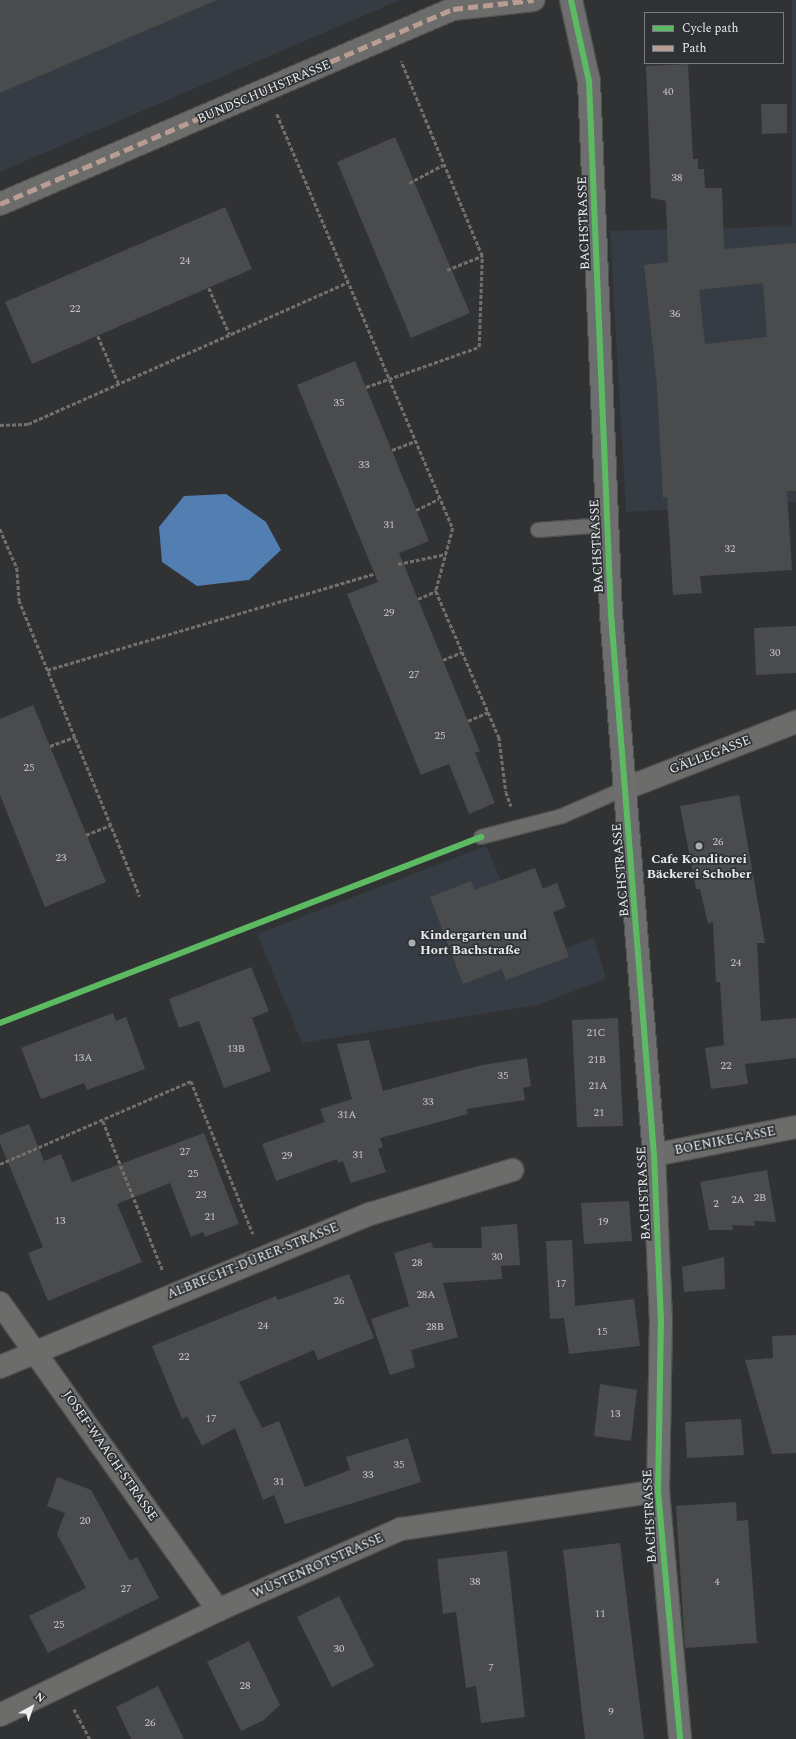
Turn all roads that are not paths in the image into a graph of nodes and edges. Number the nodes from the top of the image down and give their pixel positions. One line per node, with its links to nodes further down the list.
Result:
1 (533, 0): 3 (street, BUNDSCHUHSTRASSE)
2 (572, 0): 4 (street, BACHSTRASSE)
3 (0, 204)
4 (606, 518): 5 (lane); 7 (street, BACHSTRASSE)
5 (538, 530)
6 (796, 722): 7 (street, GÄLLEGASSE)
7 (624, 789): 8 (lane); 10 (street, BACHSTRASSE)
8 (482, 837)
9 (796, 1127): 10 (street, BOENIKEGASSE)
10 (654, 1155): 15 (street, BACHSTRASSE)
11 (512, 1170): 13 (street, ALBRECHT-DÜRER-STRASSE)
12 (0, 1304): 13 (street, JOSEF-WAACH-STRASSE)
13 (35, 1351): 14 (street, ALBRECHT-DÜRER-STRASSE); 16 (street, JOSEF-WAACH-STRASSE)
14 (0, 1367)
15 (658, 1491): 16 (street, WÜSTENROTSTRASSE); 18 (street, BACHSTRASSE)
16 (218, 1610): 17 (street, WÜSTENROTSTRASSE)
17 (0, 1715)
18 (680, 1739)

